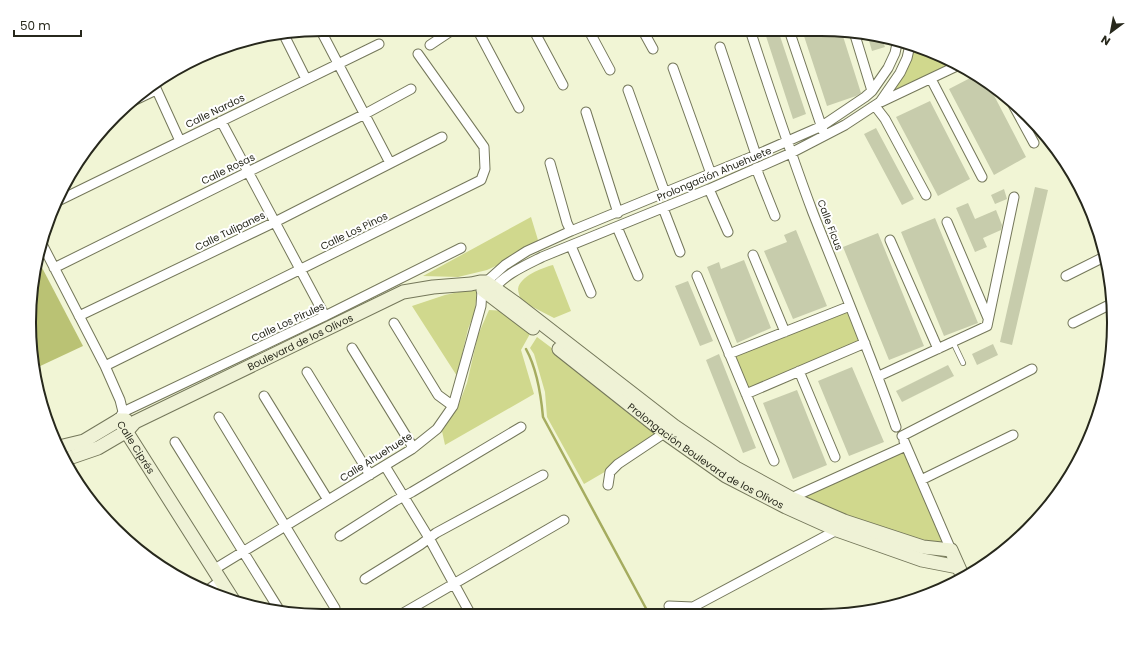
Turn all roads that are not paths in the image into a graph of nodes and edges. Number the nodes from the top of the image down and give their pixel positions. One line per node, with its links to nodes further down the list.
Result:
1 (324, 36): 18 (street)
2 (444, 36): 12 (street)
3 (481, 36): 30 (street)
4 (537, 36): 24 (street)
5 (592, 36): 21 (street)
6 (646, 36): 15 (street)
7 (752, 36): 39 (street, Calle Ficus)
8 (792, 36): 35 (street)
9 (285, 38): 22 (street)
10 (856, 38): 25 (street)
11 (379, 44): 18 (street, Calle Nardos)
12 (430, 45)
13 (897, 46): 25 (street, Prolongación Ahuehuete)
14 (720, 47): 42 (street)
15 (653, 49)
16 (909, 50): 29 (street, Prolongación Ahuehuete)
17 (418, 54): 70 (street, Calle Los Pinos)
18 (338, 65): 22 (street, Calle Nardos); 32 (street)
19 (673, 68): 47 (street)
20 (952, 68): 23 (street)
21 (610, 70)
22 (306, 79): 34 (street, Calle Nardos)
23 (930, 79): 29 (street); 48 (street)
24 (563, 85)
25 (871, 88): 35 (street, Prolongación Ahuehuete)
26 (156, 89): 38 (street)
27 (411, 89): 32 (street, Calle Rosas)
28 (628, 90): 50 (street)
29 (878, 104): 36 (street, Prolongación Ahuehuete); 51 (street)
30 (519, 108)
31 (586, 112): 55 (street)
32 (365, 114): 43 (street); 46 (street, Calle Rosas)
33 (1020, 117): 40 (street)
34 (221, 121): 38 (street, Calle Nardos); 46 (street)
35 (822, 126): 36 (street); 39 (street, Prolongación Ahuehuete)
36 (825, 136): 41 (street, Prolongación Ahuehuete)
37 (442, 137): 43 (street, Calle Tulipanes)
38 (180, 141): 52 (street, Calle Nardos)
39 (787, 142): 41 (street, Calle Ficus); 42 (street, Prolongación Ahuehuete)
40 (1034, 143)
41 (792, 153): 45 (street, Prolongación Ahuehuete); 76 (street, Calle Ficus)
42 (756, 155): 47 (street, Prolongación Ahuehuete)
43 (390, 163): 57 (street, Calle Tulipanes)
44 (550, 163): 60 (street)
45 (756, 168): 49 (street, Prolongación Ahuehuete); 56 (street)
46 (248, 171): 57 (street); 69 (street, Calle Rosas)
47 (711, 174): 50 (street, Prolongación Ahuehuete)
48 (982, 177)
49 (709, 189): 54 (street, Prolongación Ahuehuete); 61 (street)
50 (665, 193): 55 (street, Prolongación Ahuehuete)
51 (926, 195)
52 (65, 197)
53 (1014, 197): 80 (street)
54 (663, 208): 59 (street, Prolongación Ahuehuete); 66 (street)
55 (618, 213): 60 (street, Prolongación Ahuehuete)
56 (775, 216)
57 (275, 222): 70 (street); 78 (street, Calle Tulipanes)
58 (947, 222): 80 (street)
59 (617, 227): 63 (street, Prolongación Ahuehuete); 71 (street)
60 (571, 232): 74 (street, Prolongación Ahuehuete)
61 (728, 232)
62 (890, 240): 86 (street)
63 (571, 246): 74 (street, Prolongación Ahuehuete); 75 (street)
64 (461, 248): 79 (street, Calle Los Pirules)
65 (45, 251): 69 (street, Calle Ciprés)
66 (680, 252)
67 (753, 255): 83 (street)
68 (1099, 259): 73 (street)
69 (54, 268): 78 (street, Calle Ciprés)
70 (300, 270): 79 (street); 90 (street, Calle Los Pinos)
71 (638, 276)
72 (697, 276): 88 (street)
73 (1066, 276)
74 (485, 288): 97 (street, Calle Ahuehuete); 100 (street, Boulevard de los Olivos); 102 (street, Prolongación Boulevard de los Olivos)
75 (591, 293)
76 (850, 306): 83 (street); 85 (street, Calle Ficus)
77 (1106, 306): 81 (street)
78 (79, 316): 90 (street, Calle Ciprés)
79 (325, 316): 98 (street, Calle Los Pirules)
80 (988, 318): 84 (street)
81 (1073, 322)
82 (394, 323): 97 (street)
83 (784, 329): 88 (street)
84 (957, 340): 86 (street); 89 (lane)
85 (865, 343): 92 (street); 94 (street, Calle Ficus)
86 (937, 347): 94 (street)
87 (352, 348): 108 (street)
88 (727, 350): 96 (street)
89 (963, 363)
90 (104, 366): 98 (street, Calle Ciprés)
91 (1032, 369): 103 (street)
92 (799, 371): 96 (street); 109 (street)
93 (307, 372): 113 (street)
94 (878, 376): 103 (street, Calle Ficus)
95 (264, 396): 118 (street)
96 (748, 398): 111 (street)
97 (453, 406): 108 (street, Calle Ahuehuete)
98 (121, 416): 100 (street, Calle Ciprés); 106 (street)
99 (219, 417): 122 (street)
100 (131, 426): 110 (street, Boulevard de los Olivos); 128 (street, Calle Ciprés)
101 (521, 427): 117 (street)
102 (669, 430): 116 (street); 119 (street, Prolongación Boulevard de los Olivos)
103 (899, 431): 107 (street, Calle Ficus)
104 (1013, 435): 115 (street)
105 (175, 442): 126 (street)
106 (65, 446)
107 (906, 446): 115 (street, Calle Ficus); 119 (street)
108 (412, 449): 112 (street, Calle Ahuehuete)
109 (835, 457)
110 (70, 458)
111 (774, 461)
112 (385, 466): 113 (street, Calle Ahuehuete); 117 (street)
113 (370, 475): 118 (street, Calle Ahuehuete)
114 (543, 475): 124 (street)
115 (921, 480): 125 (street, Calle Ficus)
116 (608, 485)
117 (404, 496): 123 (street); 124 (street)
118 (328, 500): 122 (street, Calle Ahuehuete)
119 (789, 503): 121 (street, Prolongación Boulevard de los Olivos)
120 (564, 520): 130 (street)
121 (840, 525): 125 (street, Prolongación Boulevard de los Olivos); 127 (street, Prolongación Boulevard de los Olivos); 134 (street)
122 (286, 527): 126 (street, Calle Ahuehuete); 135 (street)
123 (340, 536)
124 (429, 538): 129 (street); 130 (street)
125 (951, 550): 127 (street)
126 (243, 552): 128 (street, Calle Ahuehuete); 133 (street)
127 (960, 572)
128 (217, 576): 131 (street, Calle Ahuehuete); 132 (street, Calle Ciprés)
129 (365, 579)
130 (454, 584): 136 (street); 137 (street)
131 (211, 586)
132 (229, 593)
133 (276, 605)
134 (669, 606)
135 (335, 608)
136 (410, 609)
137 (468, 609)

